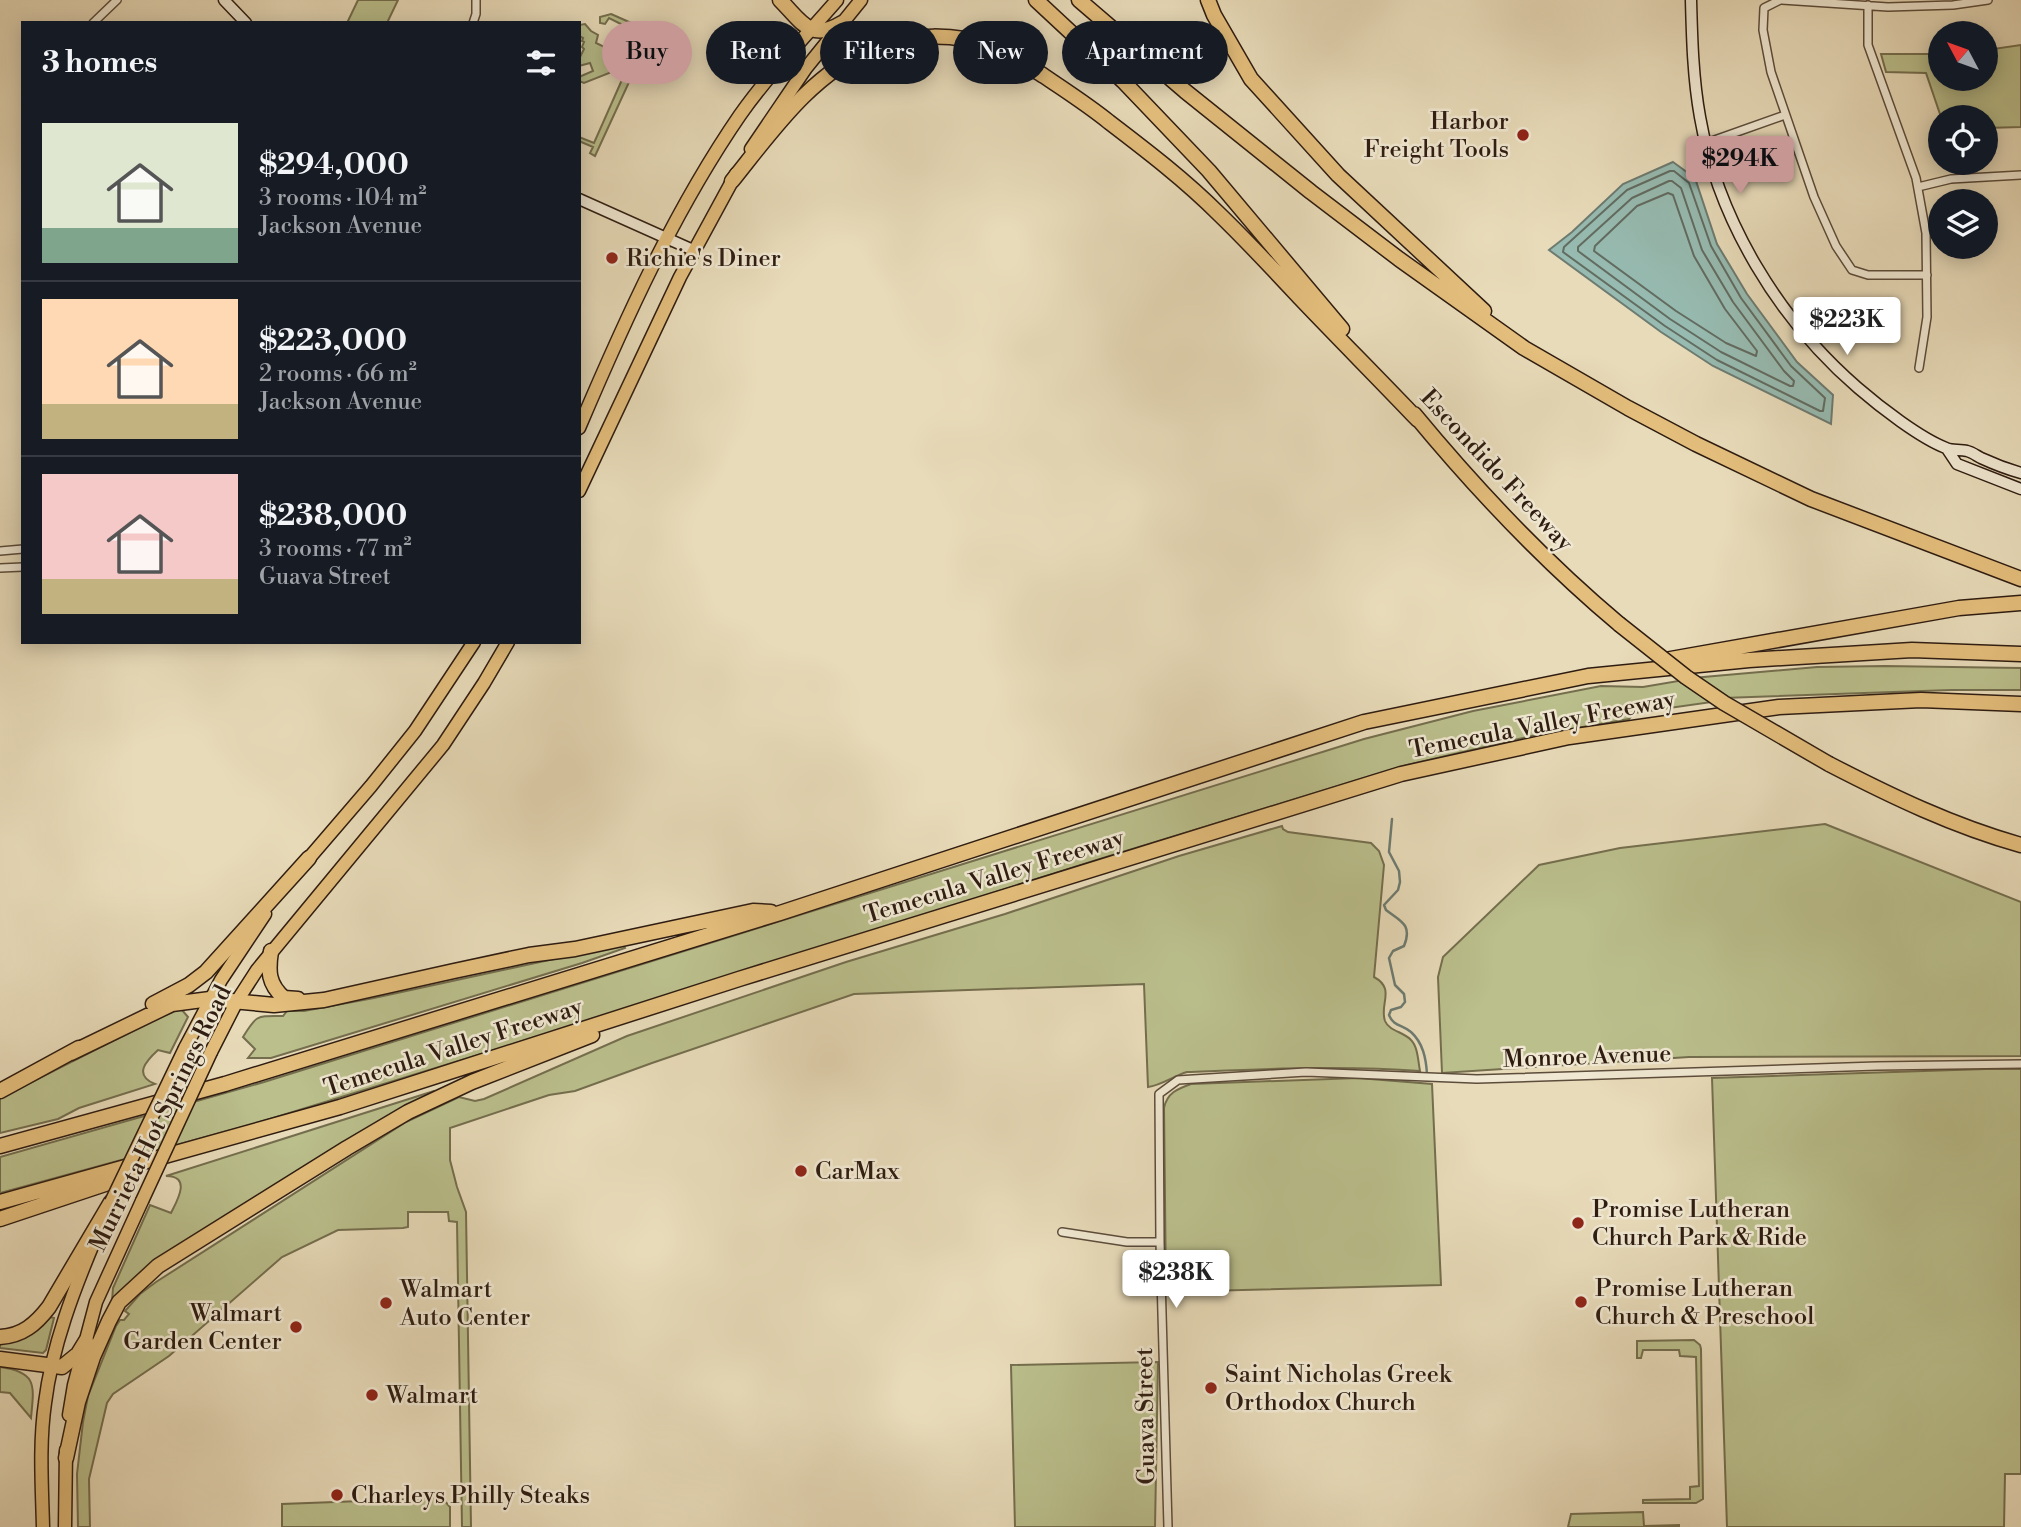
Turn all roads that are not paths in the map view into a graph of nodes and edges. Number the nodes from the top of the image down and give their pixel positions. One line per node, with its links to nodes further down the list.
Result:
1 (117, 0): 14 (street)
2 (224, 0): 15 (main road)
3 (476, 0): 16 (street)
4 (780, 0): 18 (highway)
5 (837, 0): 18 (main road)
6 (861, 0): 17 (main road)
7 (1036, 0): 32 (highway, Escondido Freeway)
8 (1079, 0): 30 (highway)
9 (1208, 0): 30 (highway)
10 (1691, 0): 22 (main road)
11 (1781, 0): 13 (street); 21 (street)
12 (1987, 0): 13 (street)
13 (1868, 5): 25 (street)
14 (95, 21)
15 (244, 21)
16 (474, 21)
17 (844, 21)
18 (811, 30): 19 (highway); 27 (main road)
19 (820, 32)
20 (820, 52): 24 (main road)
21 (1785, 115): 22 (street); 29 (street)
22 (1706, 143): 34 (main road)
23 (2021, 175): 25 (street)
24 (732, 181): 28 (main road); 32 (highway)
25 (1917, 187): 29 (street)
26 (581, 200): 27 (main road)
27 (667, 239): 28 (main road); 33 (main road)
28 (693, 250): 38 (main road)
29 (1927, 275): 31 (street)
30 (1524, 348): 44 (highway)
31 (1919, 368)
32 (1418, 420): 51 (highway, Escondido Freeway, bridge)
33 (581, 423)
34 (1947, 449): 35 (main road); 36 (main road)
35 (1979, 473): 37 (main road); 39 (main road)
36 (2021, 473)
37 (2021, 481)
38 (581, 487)
39 (2021, 489)
40 (21, 549): 41 (street)
41 (0, 551)
42 (21, 567): 43 (street)
43 (0, 568)
44 (2021, 579)
45 (2021, 603): 49 (highway)
46 (473, 644): 52 (main road, Murrieta Hot Springs Road)
47 (507, 644): 54 (main road, Murrieta Hot Springs Road)
48 (2021, 654): 49 (highway, Temecula Valley Freeway)
49 (1588, 676): 53 (highway, Temecula Valley Freeway)
50 (2021, 704): 55 (highway, Temecula Valley Freeway)
51 (2021, 845)
52 (309, 858): 56 (main road, Murrieta Hot Springs Road); 59 (highway)
53 (780, 913): 57 (highway); 64 (highway, Temecula Valley Freeway)
54 (271, 951): 57 (highway); 58 (main road, Murrieta Hot Springs Road)
55 (739, 979): 63 (highway, Temecula Valley Freeway); 74 (highway)
56 (210, 999): 58 (highway); 59 (highway); 66 (main road, Murrieta Hot Springs Road, bridge)
57 (324, 1000): 58 (highway)
58 (237, 1001): 71 (main road, Murrieta Hot Springs Road, bridge)
59 (71, 1053): 61 (highway)
60 (2021, 1063): 62 (street, Monroe Avenue)
61 (0, 1091)
62 (1159, 1094): 69 (street, Guava Street)
63 (340, 1107): 65 (highway, Temecula Valley Freeway); 67 (highway)
64 (0, 1146)
65 (0, 1202)
66 (111, 1202): 70 (highway); 73 (main road, Murrieta Hot Springs Road)
67 (0, 1219)
68 (1062, 1232): 69 (street)
69 (1160, 1242): 77 (street, Guava Street)
70 (0, 1337)
71 (86, 1341): 73 (highway); 74 (main road, Murrieta Hot Springs Road)
72 (0, 1359): 73 (highway)
73 (52, 1367): 75 (main road, Murrieta Hot Springs Road)
74 (66, 1458): 76 (main road, Murrieta Hot Springs Road)
75 (43, 1527)
76 (65, 1527)
77 (1168, 1527)

